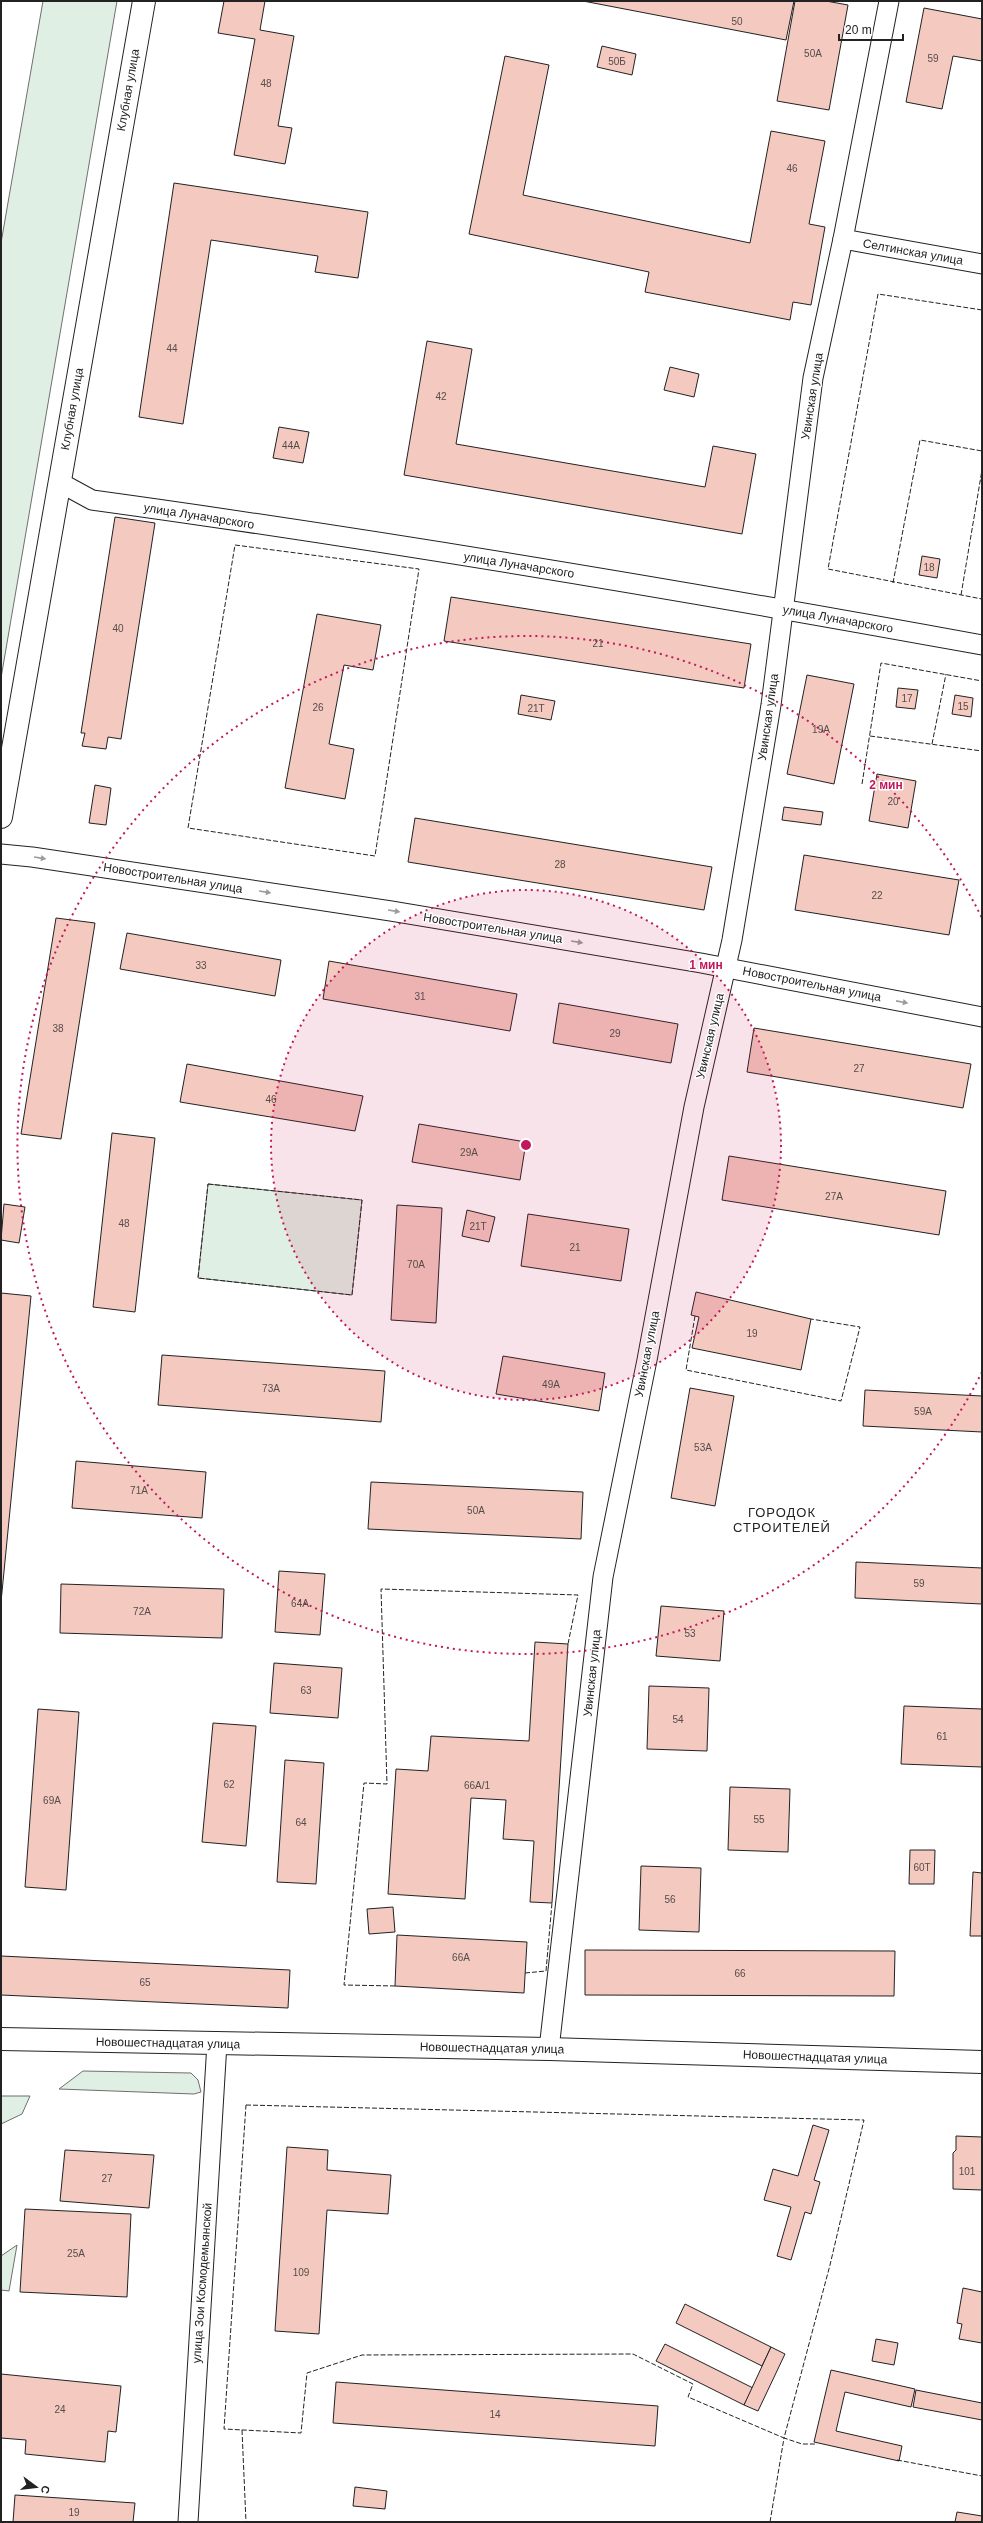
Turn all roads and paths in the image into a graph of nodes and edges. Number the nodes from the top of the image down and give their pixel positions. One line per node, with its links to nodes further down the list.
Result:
1 (144, 1): 5 (street, Клубная улица)
2 (889, 1): 3 (street, Увинская улица)
3 (843, 240): 4 (street, Селтинская улица); 6 (street, Увинская улица)
4 (982, 264)
5 (59, 482): 6 (street, улица Луначарского); 8 (street, Клубная улица)
6 (783, 608): 7 (street, улица Луначарского); 10 (street, Увинская улица)
7 (982, 645)
8 (1, 817)
9 (1, 854): 10 (street, Новостроительная улица, one-way to 10)
10 (726, 968): 11 (street, Новостроительная улица, one-way to 11); 14 (street, Увинская улица)
11 (982, 1017)
12 (1, 2040): 13 (street, Новошестнадцатая улица)
13 (217, 2043): 14 (street, Новошестнадцатая улица); 16 (street, улица Зои Космодемьянской)
14 (549, 2049): 15 (street, Новошестнадцатая улица)
15 (982, 2062)
16 (188, 2522)

